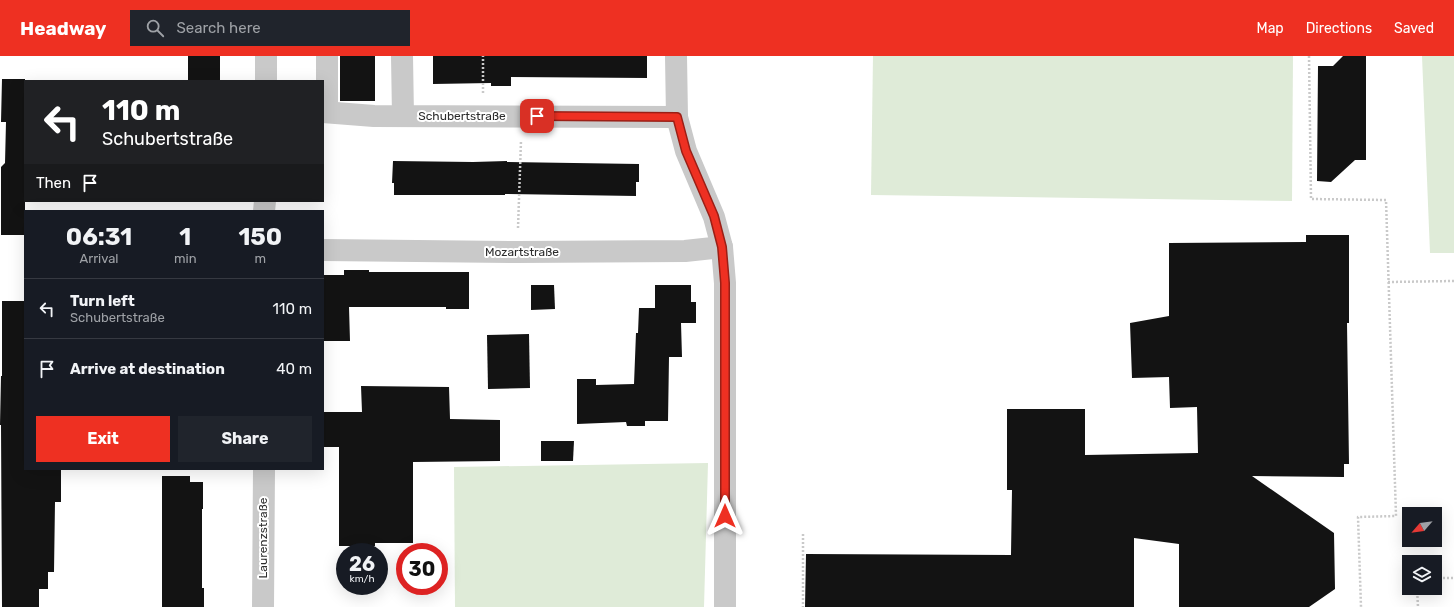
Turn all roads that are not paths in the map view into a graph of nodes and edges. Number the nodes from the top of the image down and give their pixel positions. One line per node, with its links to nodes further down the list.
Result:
1 (266, 56): 5 (street)
2 (327, 56): 6 (street)
3 (402, 56): 7 (street, Schubertstraße)
4 (676, 56): 8 (street)
5 (266, 80)
6 (325, 112): 7 (street)
7 (403, 116): 8 (street, Schubertstraße)
8 (677, 117): 9 (street)
9 (722, 247): 10 (street, Mozartstraße); 13 (street)
10 (324, 250)
11 (264, 470): 12 (street, Laurenzstraße)
12 (263, 607)
13 (725, 607)

